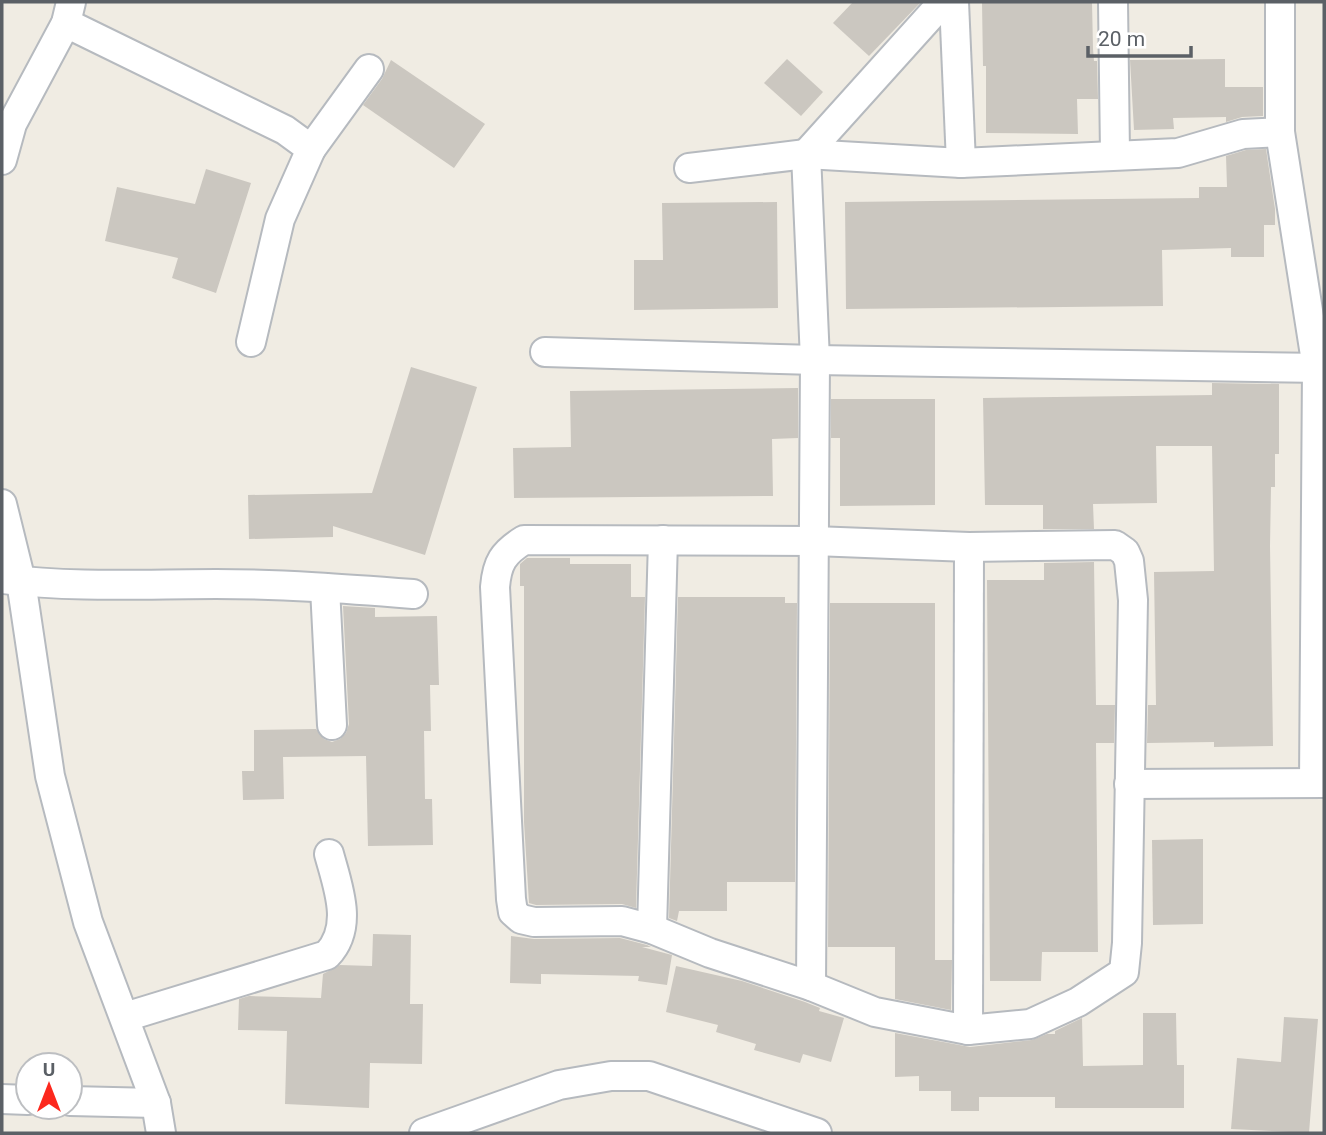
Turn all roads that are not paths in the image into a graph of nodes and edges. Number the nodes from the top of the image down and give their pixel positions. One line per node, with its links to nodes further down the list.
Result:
1 (943, 2): 9 (street)
2 (954, 2): 12 (street)
3 (1113, 2): 10 (street)
4 (1280, 2): 7 (street)
5 (69, 12): 8 (street); 11 (street)
6 (369, 69): 8 (street)
7 (1280, 132): 10 (street); 17 (street)
8 (311, 149): 14 (street)
9 (806, 154): 12 (street); 13 (street); 16 (street)
10 (1115, 154): 12 (street)
11 (2, 160)
12 (961, 163)
13 (689, 168)
14 (251, 342)
15 (545, 352): 16 (street)
16 (815, 359): 17 (street); 20 (street)
17 (1320, 368): 26 (street)
18 (2, 504): 22 (street)
19 (663, 540): 20 (street); 29 (street); 29 (street)
20 (814, 541): 21 (street); 30 (street)
21 (969, 547): 27 (street); 32 (street)
22 (11, 580): 23 (street); 31 (street)
23 (325, 587): 24 (street); 25 (street)
24 (413, 594)
25 (332, 725)
26 (1319, 783): 27 (street)
27 (1129, 784): 32 (street)
28 (329, 854): 31 (street)
29 (652, 929): 30 (street)
30 (811, 986): 32 (street)
31 (125, 1017): 34 (street)
32 (968, 1030)
33 (84, 1101): 34 (street)
34 (156, 1103): 35 (street)
35 (161, 1133)
36 (424, 1133): 37 (street)
37 (817, 1133)

